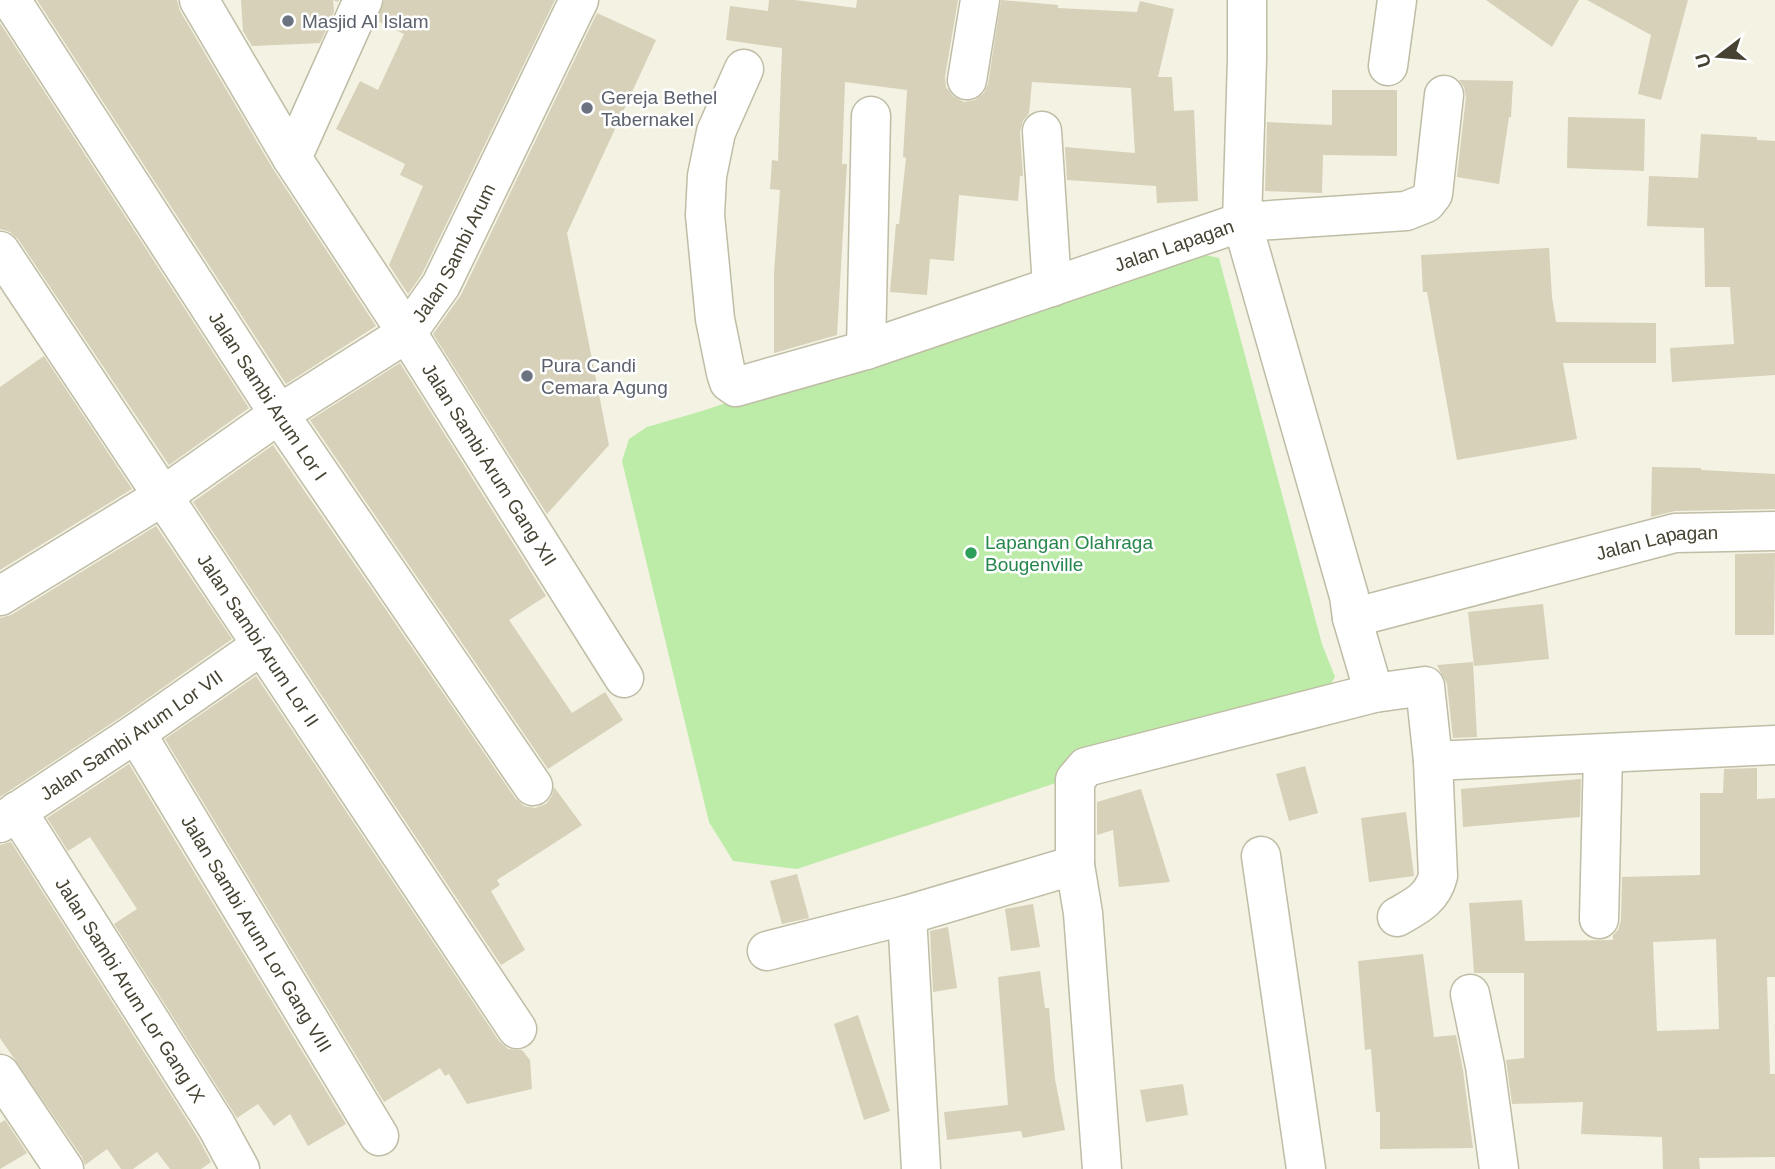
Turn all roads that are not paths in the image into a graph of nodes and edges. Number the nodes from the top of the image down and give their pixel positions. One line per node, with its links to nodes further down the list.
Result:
1 (11, 0): 21 (street, Jalan Sambi Arum Lor I)
2 (199, 0): 14 (street, Jalan Sambi Arum Gang XII)
3 (363, 0): 14 (street)
4 (579, 0): 19 (street, Jalan Sambi Arum)
5 (980, 0): 10 (street)
6 (1247, 0): 15 (street)
7 (1396, 0): 8 (street)
8 (1388, 65)
9 (744, 69): 20 (street, Jalan Lapagan)
10 (967, 80)
11 (1444, 96): 15 (street)
12 (871, 116): 20 (street)
13 (1042, 131): 17 (street)
14 (292, 158): 19 (street, Jalan Sambi Arum Gang XII)
15 (1242, 222): 17 (street, Jalan Lapagan); 25 (street, Jalan Lapagan)
16 (0, 251): 18 (street, Jalan Sambi Arum Lor II)
17 (1052, 288): 20 (street, Jalan Lapagan)
18 (18, 306): 22 (street, Jalan Sambi Arum Lor II)
19 (407, 333): 21 (street, Jalan Sambi Arum); 27 (street, Jalan Sambi Arum Gang XII)
20 (866, 350)
21 (279, 414): 22 (street, Jalan Sambi Arum); 33 (street, Jalan Sambi Arum Lor I)
22 (163, 496): 24 (street, Jalan Sambi Arum); 26 (street, Jalan Sambi Arum Lor II)
23 (1775, 531): 25 (street, Jalan Lapagan)
24 (0, 596)
25 (1352, 618): 28 (street)
26 (262, 645): 29 (street, Jalan Sambi Arum Lor VII); 42 (street, Jalan Sambi Arum Lor II)
27 (624, 678)
28 (1374, 693): 32 (street); 36 (street)
29 (136, 733): 34 (street, Jalan Sambi Arum Lor VII); 44 (street, Jalan Sambi Arum Lor Gang VIII)
30 (1775, 745): 31 (street)
31 (1603, 755): 32 (street); 39 (street)
32 (1433, 761): 38 (street)
33 (533, 786)
34 (8, 817): 46 (street, Jalan Sambi Arum Lor Gang IX)
35 (1261, 856): 49 (street)
36 (1074, 865): 37 (street); 48 (street)
37 (907, 915): 40 (street); 47 (street)
38 (1397, 917)
39 (1599, 919)
40 (767, 951)
41 (1470, 994): 50 (street)
42 (517, 1029)
43 (0, 1074): 45 (street)
44 (379, 1136)
45 (64, 1169)
46 (240, 1169)
47 (921, 1169)
48 (1102, 1169)
49 (1306, 1169)
50 (1499, 1169)

